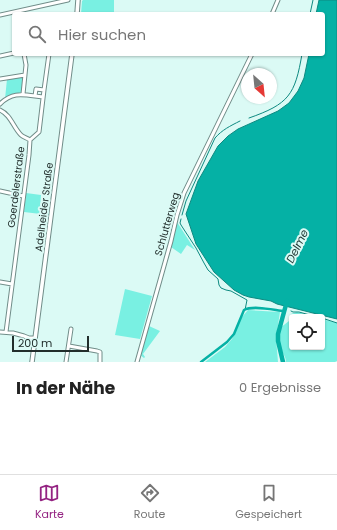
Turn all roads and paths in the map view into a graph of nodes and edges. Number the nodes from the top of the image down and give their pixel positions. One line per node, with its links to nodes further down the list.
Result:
1 (68, 0): 6 (street)
2 (78, 0): 4 (main road)
3 (278, 0): 5 (street)
4 (77, 12)
5 (273, 12)
6 (0, 14)
7 (12, 53): 8 (street)
8 (0, 56)
9 (24, 56): 13 (street)
10 (49, 56): 15 (street)
11 (72, 56): 29 (main road, Adelheider Straße)
12 (251, 56): 34 (street, Schlutterweg)
13 (25, 75): 14 (street); 16 (street)
14 (0, 79)
15 (44, 90): 17 (street); 18 (street)
16 (23, 94): 17 (street); 19 (street)
17 (35, 96): 18 (street)
18 (43, 97): 21 (street)
19 (0, 104)
20 (0, 110): 21 (street)
21 (30, 140): 23 (street, Goerdelerstraße)
22 (0, 191): 23 (street)
23 (23, 196): 25 (street, Goerdelerstraße)
24 (0, 282): 25 (street)
25 (12, 284): 28 (street, Goerdelerstraße)
26 (71, 329): 30 (street)
27 (0, 332): 28 (street)
28 (6, 332): 29 (street)
29 (34, 337): 31 (main road, Adelheider Straße)
30 (69, 346): 32 (street); 33 (street)
31 (32, 362)
32 (66, 362)
33 (100, 362)
34 (137, 362)

